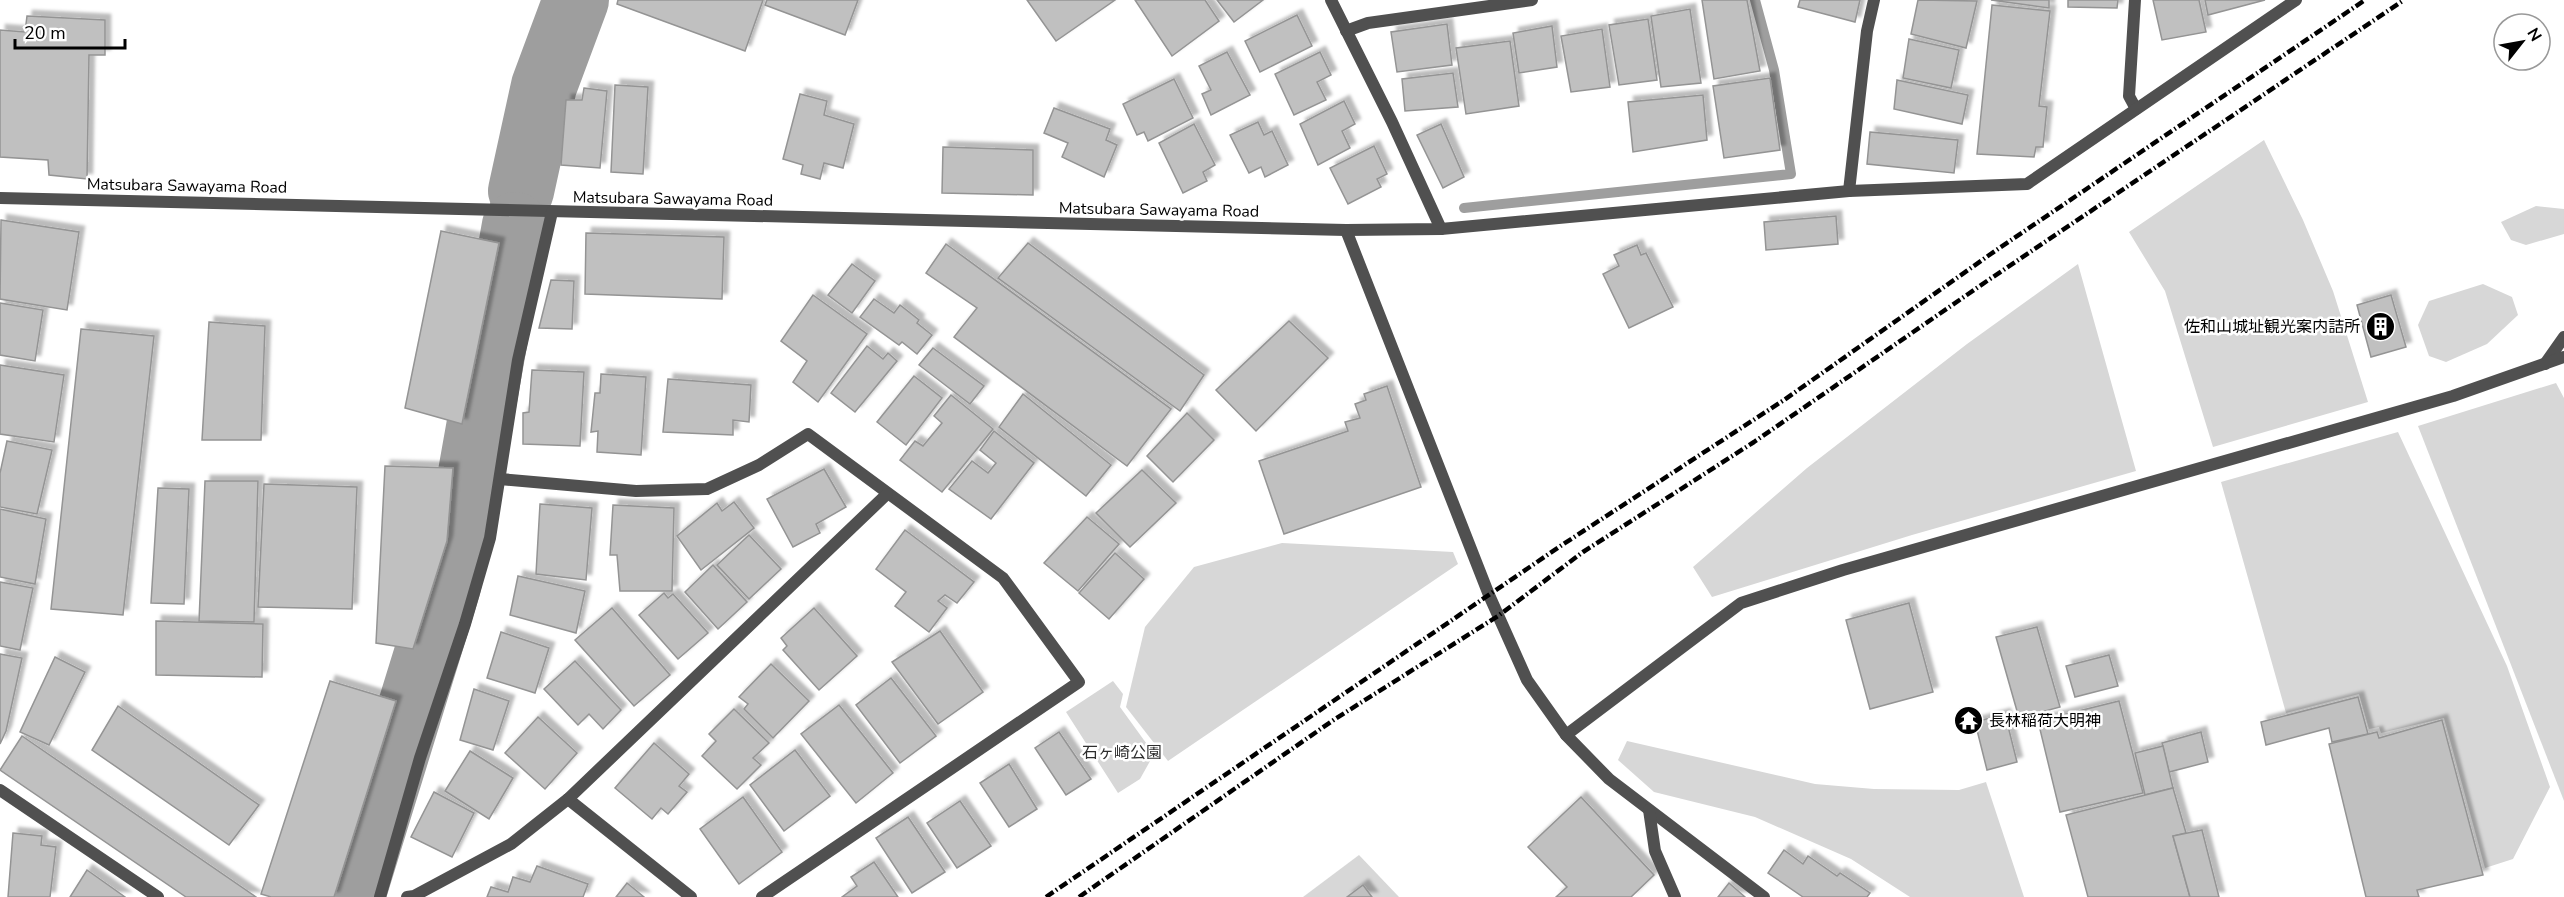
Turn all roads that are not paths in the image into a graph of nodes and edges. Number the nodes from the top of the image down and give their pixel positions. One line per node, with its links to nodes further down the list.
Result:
1 (1331, 0): 6 (street)
2 (1532, 0): 6 (street)
3 (1874, 0): 8 (street)
4 (2135, 0): 7 (street)
5 (2296, 0): 7 (street, Matsubara Sawayama Road)
6 (1346, 32): 11 (street)
7 (2136, 109): 8 (street, Matsubara Sawayama Road)
8 (1849, 191): 11 (street, Matsubara Sawayama Road)
9 (0, 198): 10 (street, Matsubara Sawayama Road)
10 (552, 212): 12 (street, Matsubara Sawayama Road); 16 (street)
11 (1441, 229): 12 (street, Matsubara Sawayama Road)
12 (1346, 230): 18 (street)
13 (2564, 337): 15 (street)
14 (2564, 357): 15 (street)
15 (2545, 364): 18 (street)
16 (500, 478): 17 (street); 23 (street)
17 (887, 494): 20 (street); 26 (street)
18 (1566, 735): 21 (street)
19 (0, 790): 22 (street)
20 (568, 799): 24 (street); 25 (street)
21 (1648, 810): 27 (street); 28 (street)
22 (158, 897)
23 (380, 897)
24 (407, 897)
25 (691, 897)
26 (762, 897)
27 (1675, 897)
28 (1764, 897)

